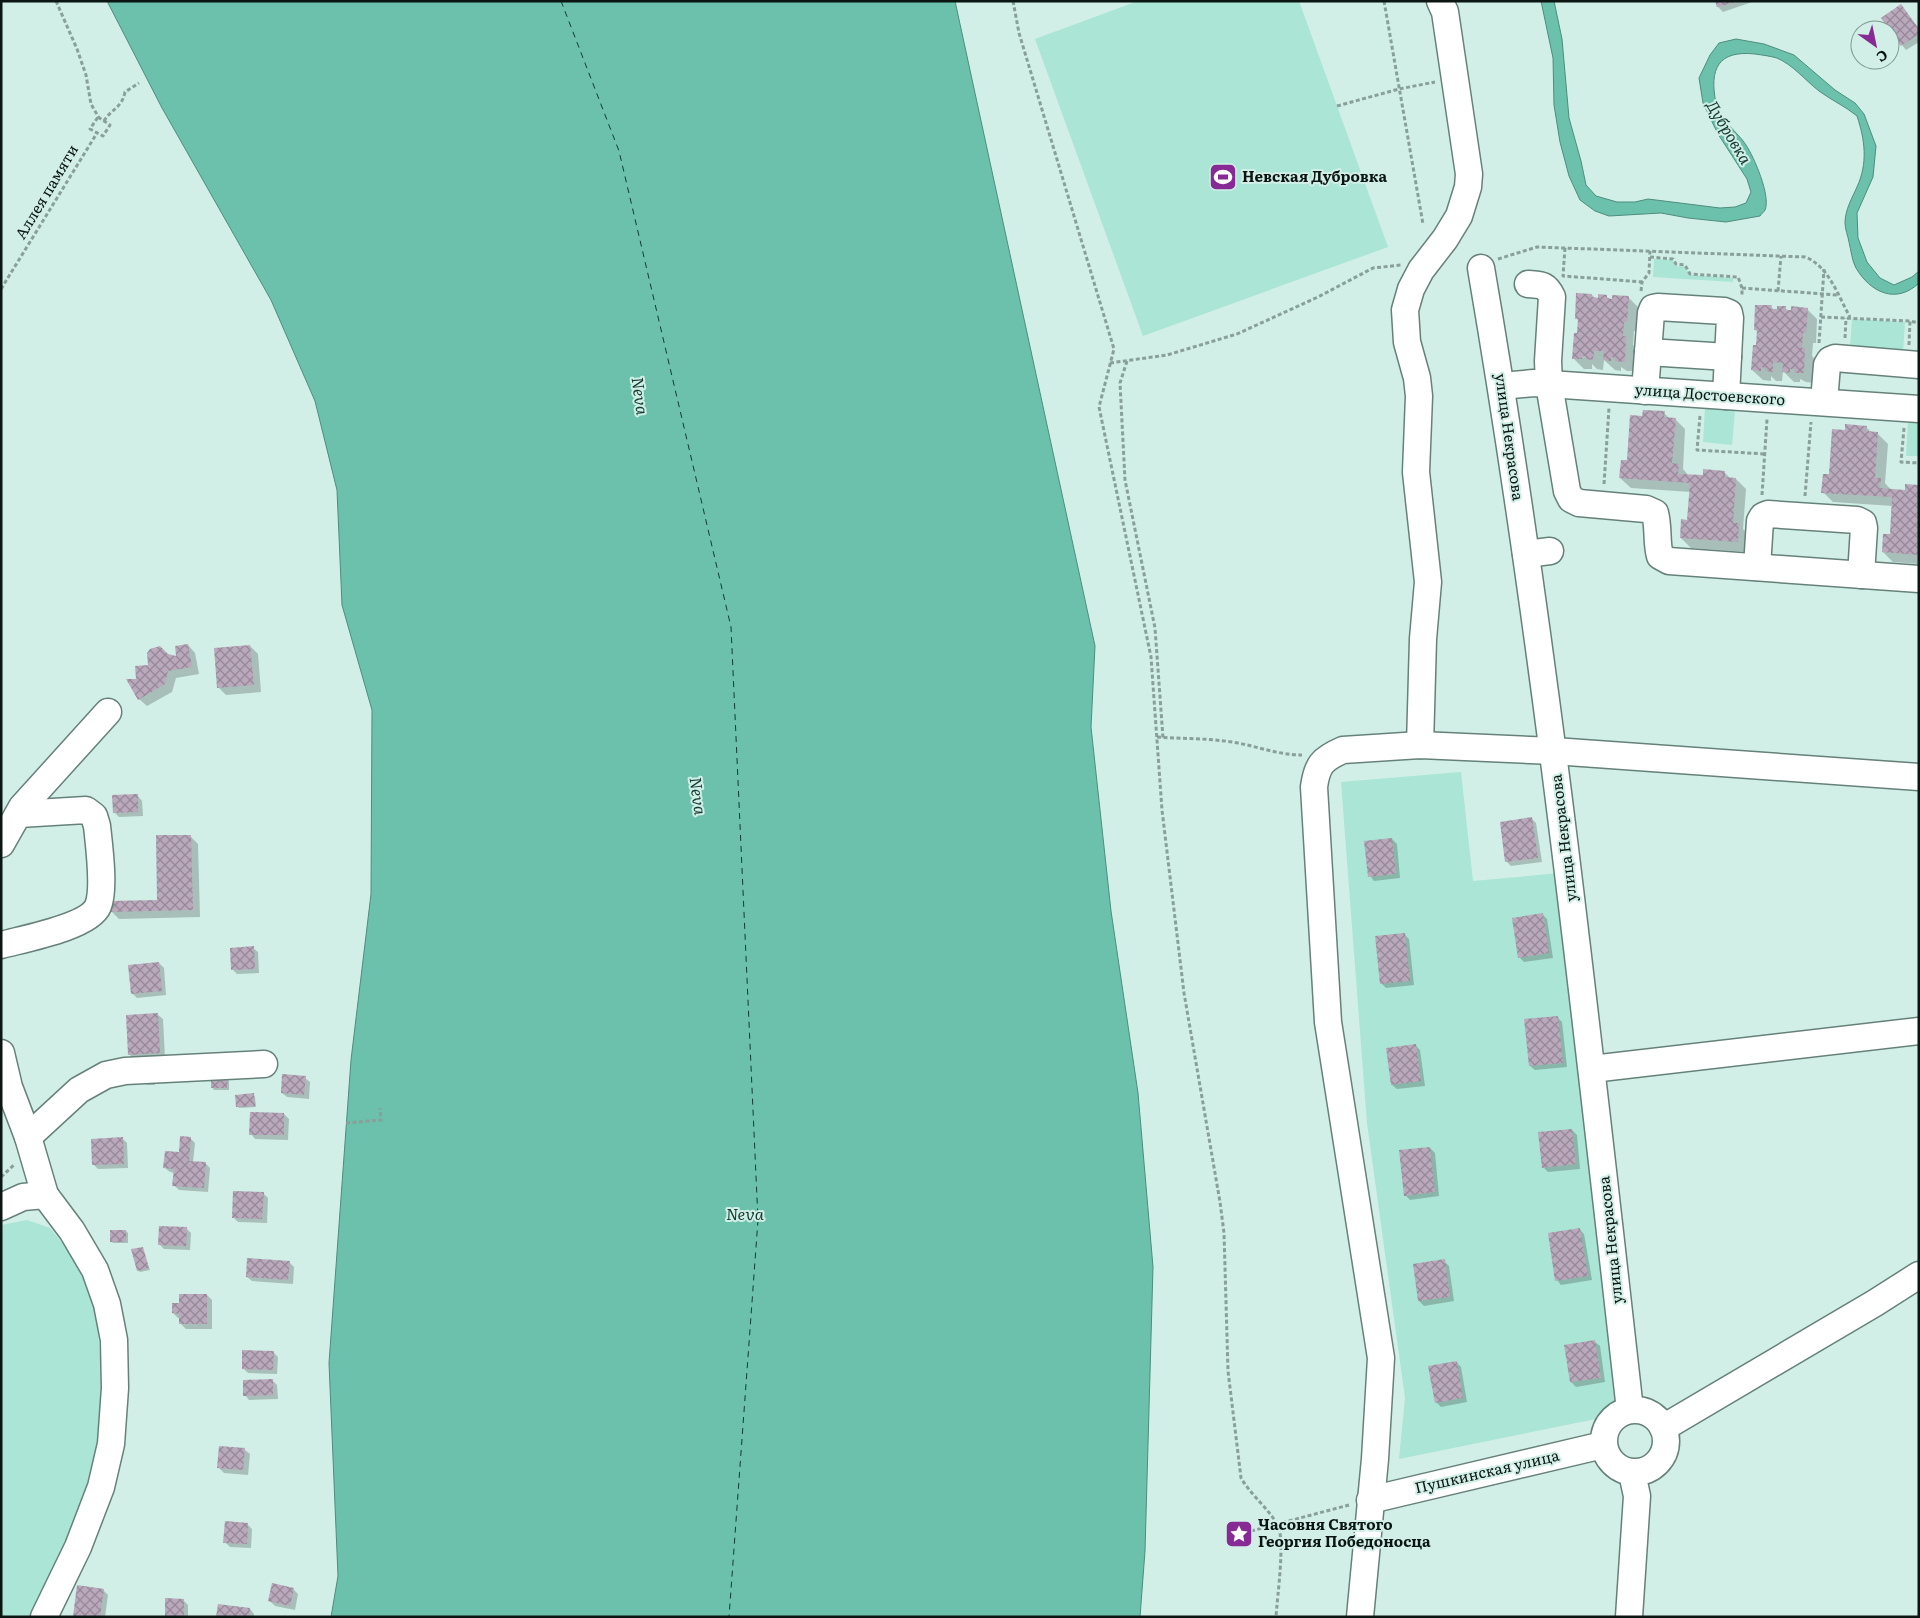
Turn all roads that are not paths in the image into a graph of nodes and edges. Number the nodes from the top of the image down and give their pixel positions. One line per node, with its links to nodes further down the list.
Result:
1 (1440, 1): 17 (street)
2 (1486, 265): 8 (street, улица Некрасова)
3 (1528, 284): 7 (street)
4 (1648, 352): 5 (street); 5 (street); 9 (street)
5 (1728, 357): 10 (street)
6 (1919, 365): 11 (street)
7 (1549, 384): 8 (street, улица Достоевского); 9 (street, улица Достоевского); 13 (street)
8 (1501, 386): 18 (street, улица Некрасова)
9 (1645, 391): 10 (street, улица Достоевского)
10 (1714, 395): 11 (street, улица Достоевского)
11 (1818, 402): 12 (street, улица Достоевского)
12 (1912, 408)
13 (1757, 567): 14 (street); 14 (street)
14 (1861, 575): 15 (street)
15 (1919, 580)
16 (108, 712): 20 (street)
17 (1420, 745): 18 (street); 35 (street)
18 (1554, 752): 19 (street); 26 (street, улица Некрасова)
19 (1919, 777)
20 (19, 814): 21 (street); 22 (street)
21 (1, 844)
22 (1, 946)
23 (1919, 1031): 26 (street)
24 (1, 1053): 27 (street)
25 (264, 1064): 27 (street)
26 (1592, 1070): 31 (street, улица Некрасова)
27 (28, 1137): 28 (street)
28 (45, 1195): 29 (street); 36 (street)
29 (1, 1207)
30 (1919, 1275): 32 (street)
31 (1630, 1410): 32 (street); 33 (street)
32 (1663, 1428): 34 (street)
33 (1603, 1445): 34 (street); 35 (street, Пушкинская улица)
34 (1632, 1473): 38 (street)
35 (1370, 1500): 37 (street)
36 (44, 1617)
37 (1360, 1617)
38 (1629, 1617)

